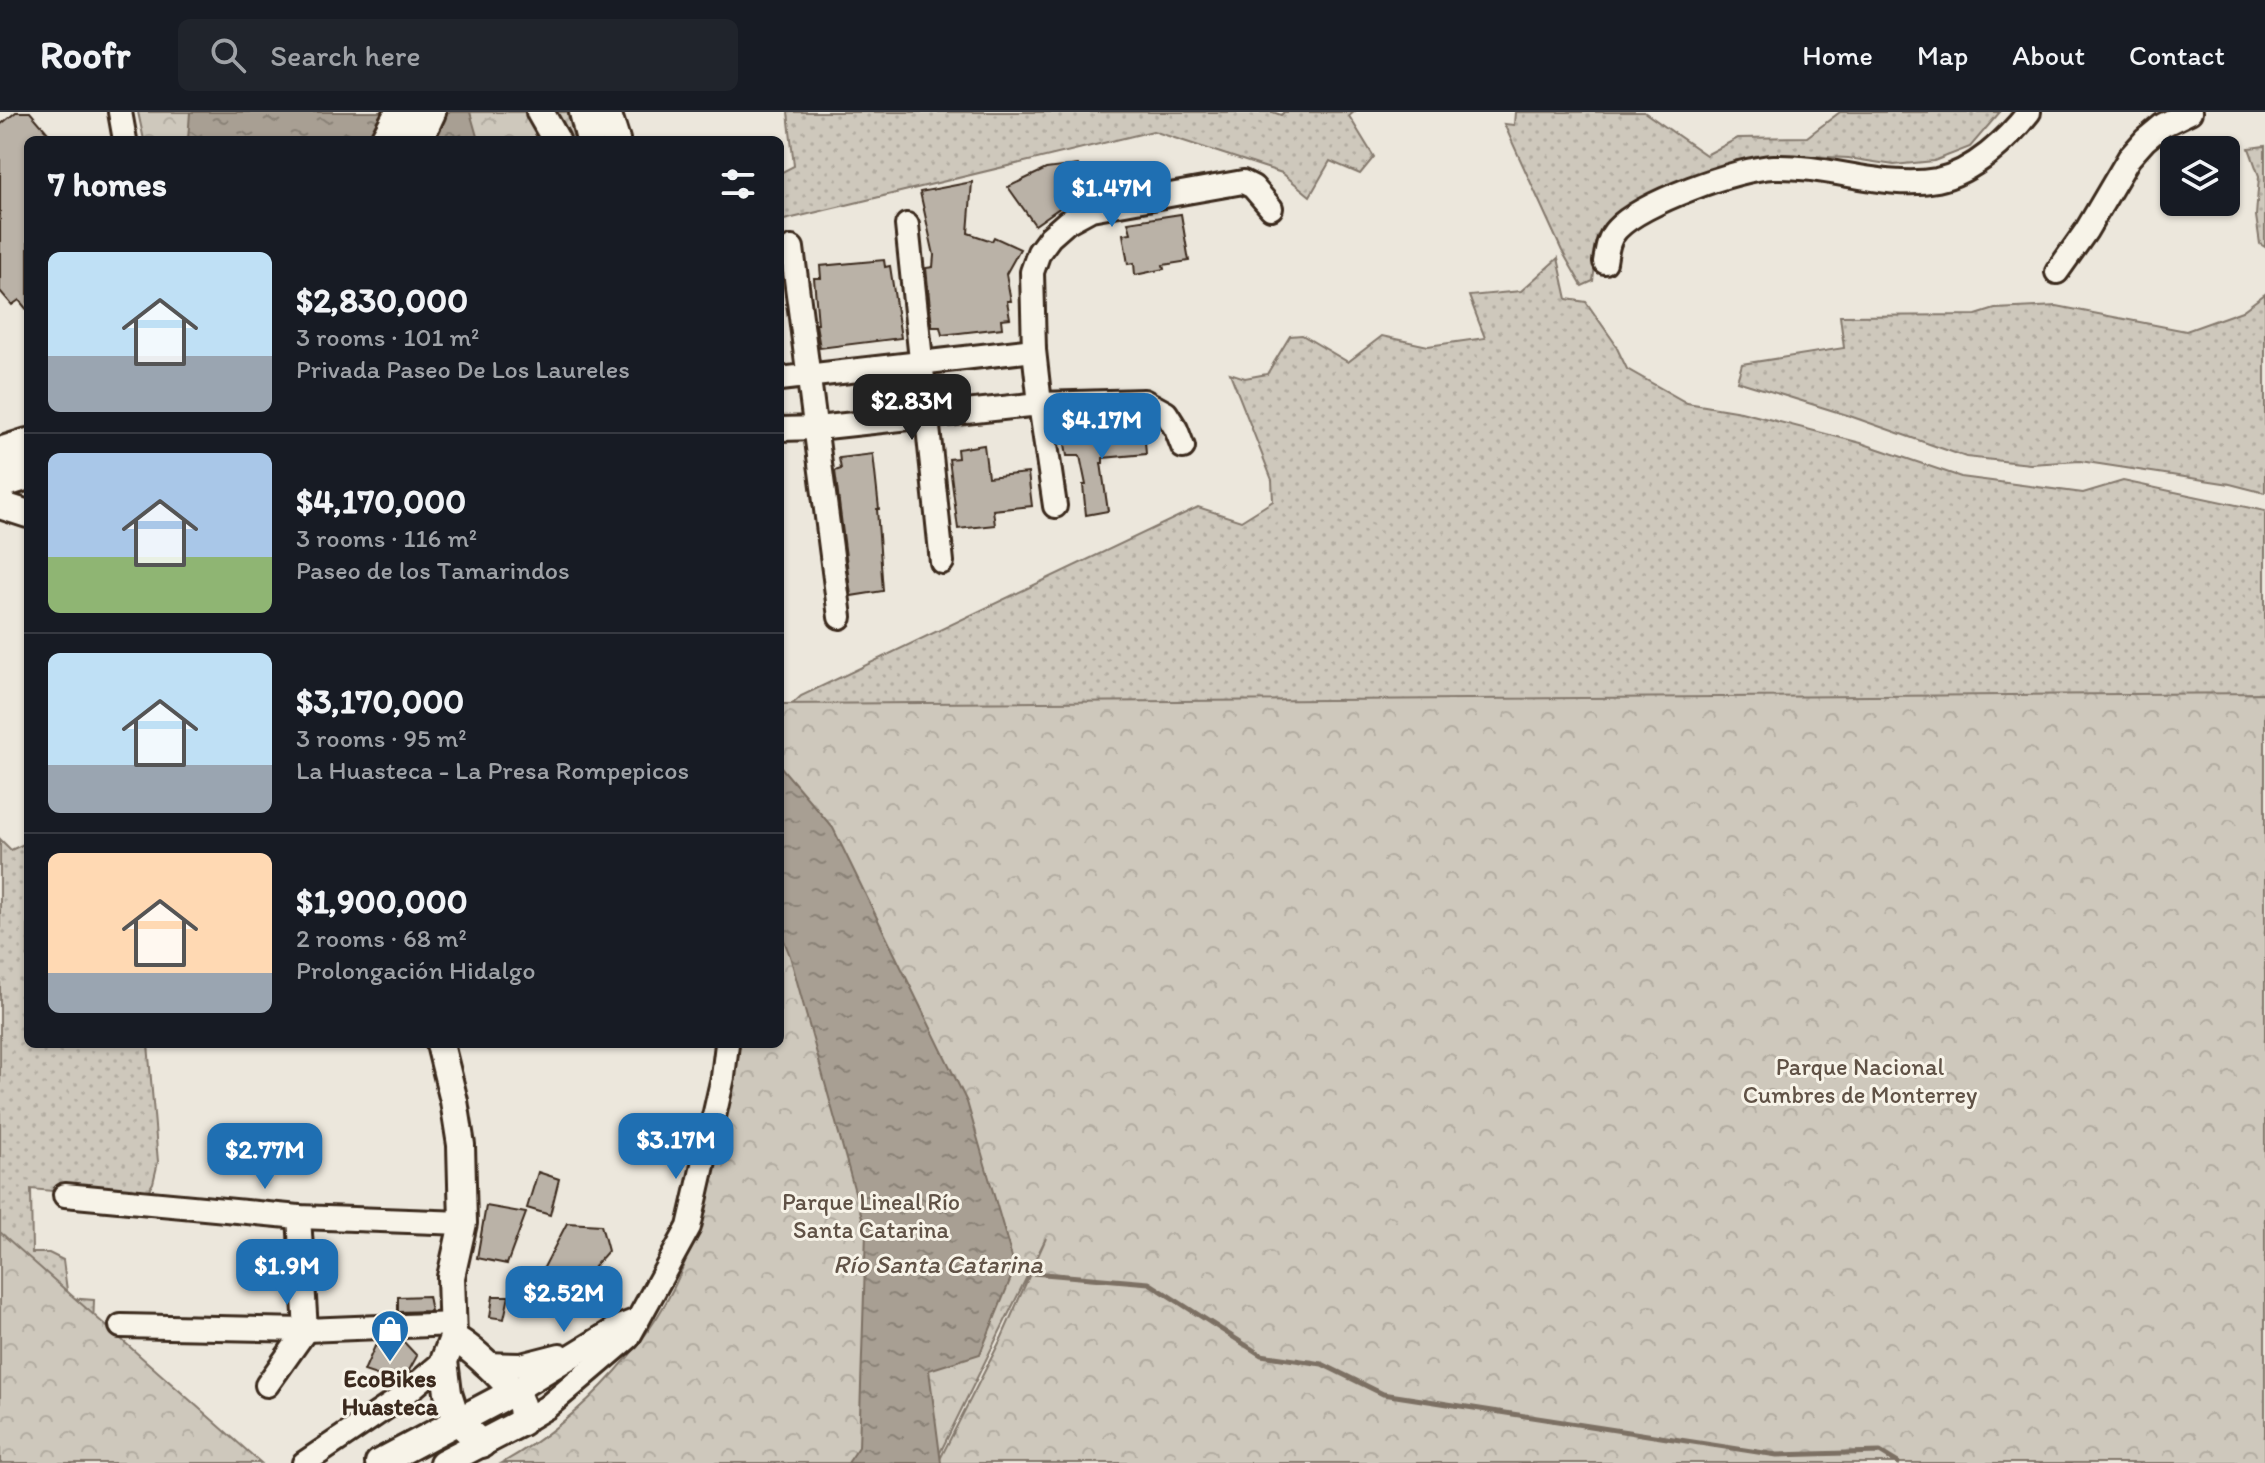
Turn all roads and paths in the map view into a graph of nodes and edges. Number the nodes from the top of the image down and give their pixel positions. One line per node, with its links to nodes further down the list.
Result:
1 (120, 112): 7 (street)
2 (401, 112): 8 (highway)
3 (430, 112): 9 (highway)
4 (540, 112): 10 (main road)
5 (2029, 112): 14 (street)
6 (2190, 112): 15 (street)
7 (124, 136)
8 (388, 136)
9 (419, 136)
10 (554, 136)
11 (1271, 208): 16 (street)
12 (907, 225): 17 (street)
13 (792, 248): 18 (street)
14 (1605, 262)
15 (2057, 272)
16 (1034, 350): 17 (street); 20 (street)
17 (922, 364): 18 (street); 21 (street)
18 (810, 375): 19 (street); 22 (street)
19 (784, 378)
20 (1040, 404): 21 (street); 25 (street); 30 (street)
21 (927, 417): 22 (street); 32 (street)
22 (817, 428): 23 (street); 33 (street)
23 (784, 429)
24 (24, 445): 26 (highway)
25 (1183, 447)
26 (0, 453)
27 (24, 475): 28 (highway)
28 (0, 483)
29 (0, 505): 31 (main road)
30 (1055, 506)
31 (24, 513)
32 (942, 562)
33 (840, 617)
34 (441, 1048): 38 (main road)
35 (727, 1048): 39 (street)
36 (65, 1195): 37 (street)
37 (299, 1217): 38 (street); 41 (street)
38 (463, 1223): 42 (main road)
39 (637, 1320): 43 (street); 47 (street)
40 (121, 1326): 41 (street)
41 (306, 1330): 42 (street); 45 (street)
42 (451, 1341): 44 (main road); 48 (main road); 51 (street)
43 (598, 1341): 44 (street); 46 (street)
44 (484, 1364): 46 (main road)
45 (267, 1385)
46 (523, 1386): 47 (street); 48 (main road); 49 (main road)
47 (547, 1407): 49 (street)
48 (457, 1421): 50 (main road); 52 (main road)
49 (522, 1422): 50 (main road)
50 (482, 1444): 53 (main road)
51 (304, 1463)
52 (379, 1463)
53 (443, 1463)

